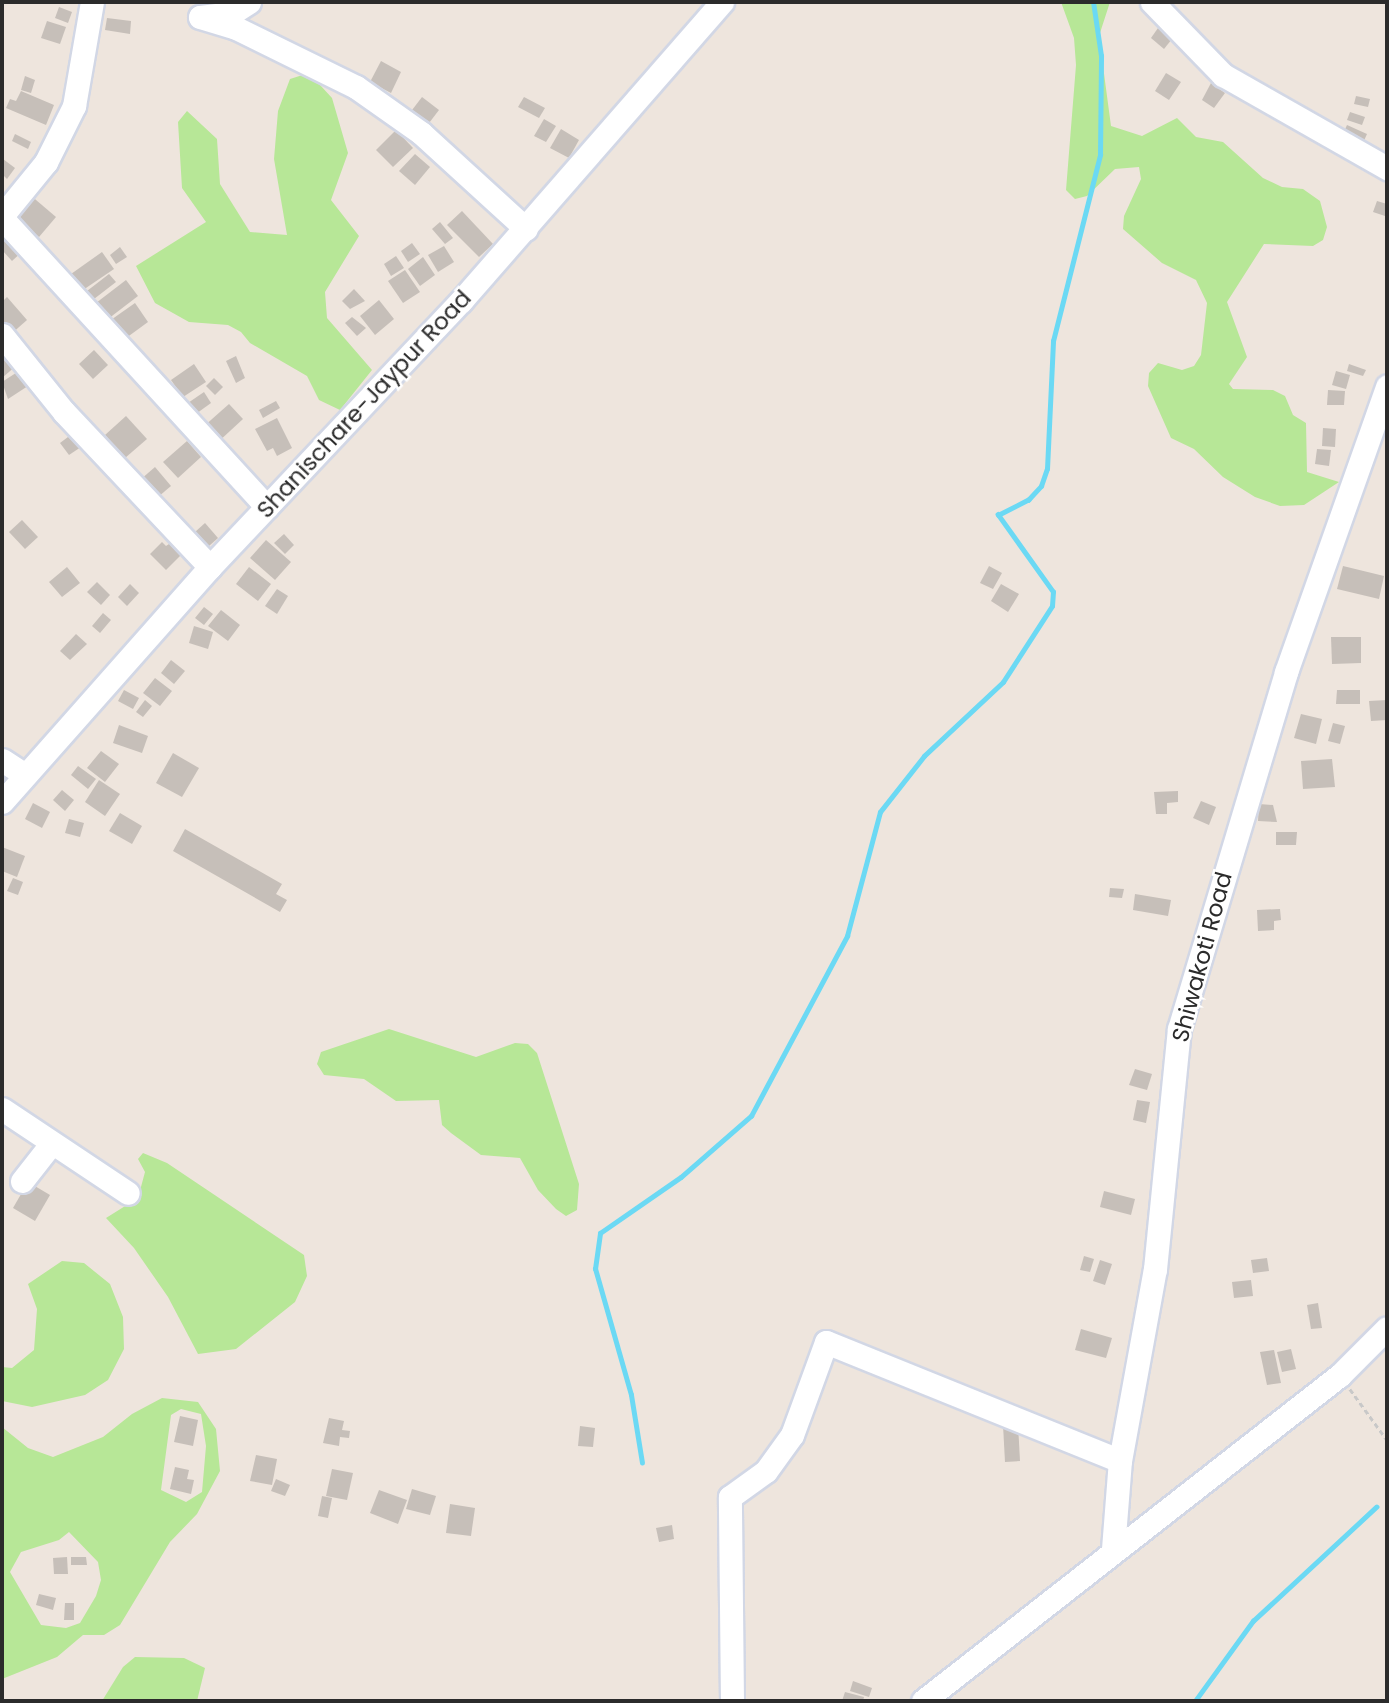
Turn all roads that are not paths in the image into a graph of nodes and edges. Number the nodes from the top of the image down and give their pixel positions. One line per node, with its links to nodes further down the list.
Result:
1 (92, 2): 6 (street)
2 (250, 2): 7 (street)
3 (722, 2): 7 (street, Shanischare-Jaypur Road)
4 (1152, 2): 5 (street)
5 (1387, 168)
6 (2, 217): 10 (street)
7 (526, 229): 10 (street, Shanischare-Jaypur Road)
8 (2, 335): 11 (street)
9 (1387, 386): 20 (street, Shiwakoti Road)
10 (267, 507): 11 (street, Shanischare-Jaypur Road)
11 (210, 567): 13 (street, Shanischare-Jaypur Road)
12 (2, 760): 13 (street)
13 (25, 775): 14 (street, Shanischare-Jaypur Road)
14 (2, 802)
15 (2, 1109): 16 (street)
16 (51, 1144): 17 (street); 18 (street)
17 (22, 1181)
18 (128, 1192)
19 (1387, 1328): 21 (street)
20 (1120, 1461): 21 (street, Shiwakoti Road); 22 (street)
21 (1113, 1549): 23 (street)
22 (732, 1701)
23 (923, 1701)

